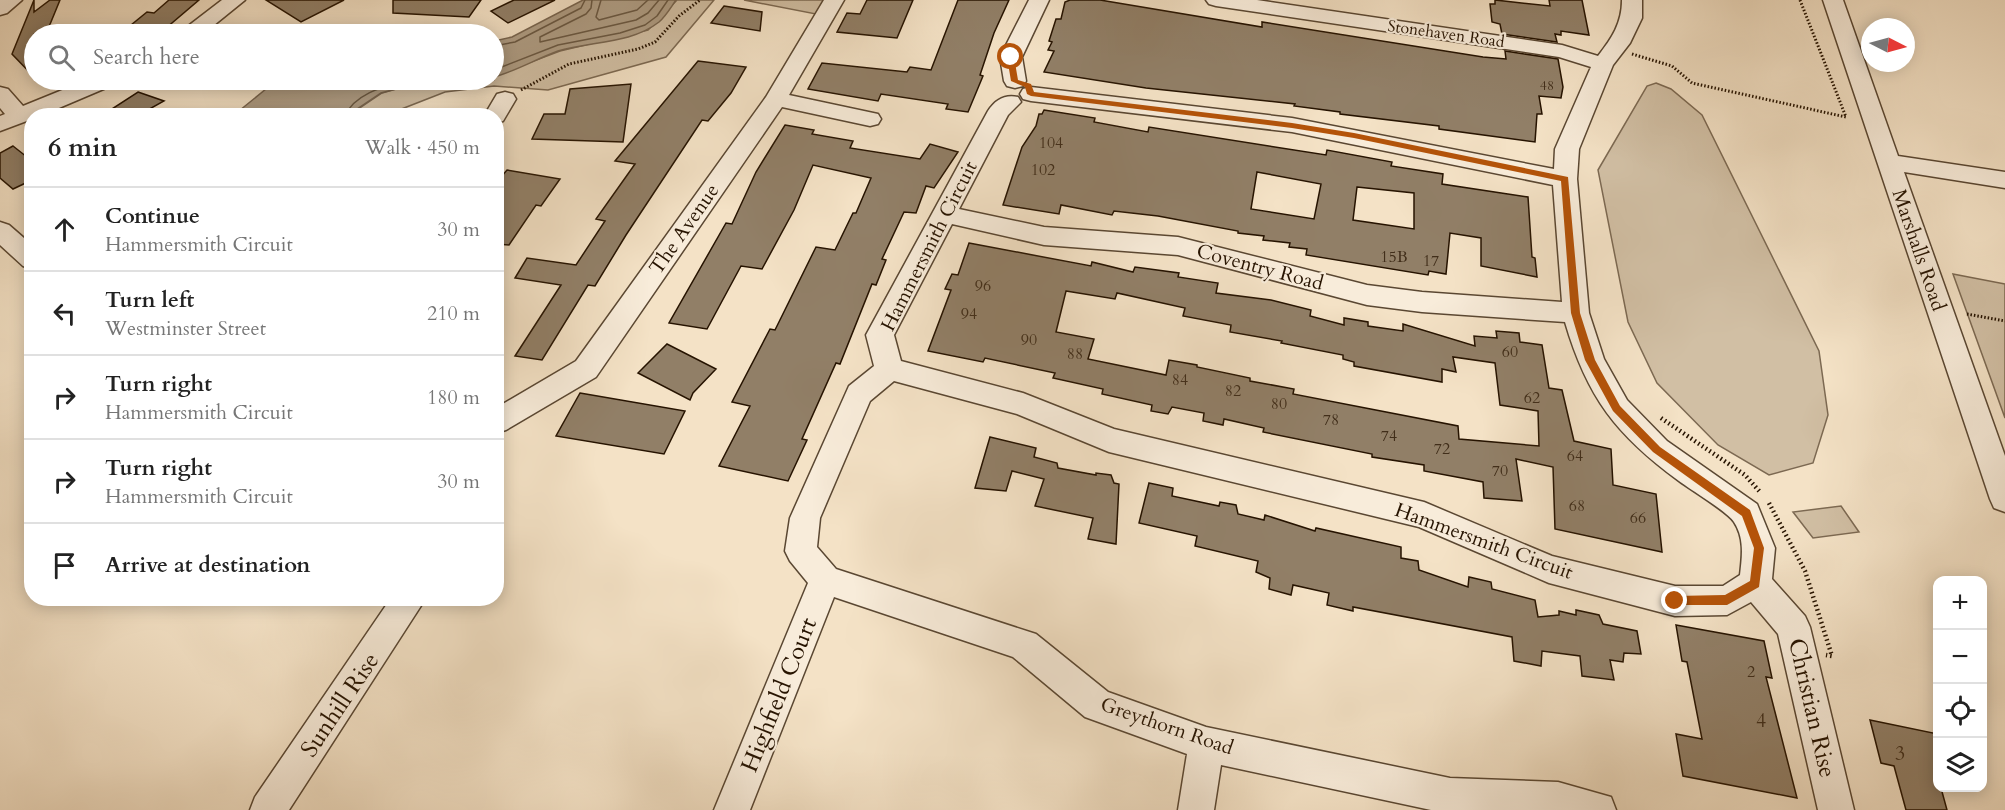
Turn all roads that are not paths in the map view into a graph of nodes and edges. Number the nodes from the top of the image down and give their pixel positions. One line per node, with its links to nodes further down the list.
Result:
1 (12, 0): 8 (street)
2 (235, 0): 9 (street)
3 (834, 0): 14 (street, The Avenue)
4 (1039, 0): 12 (street)
5 (1216, 0): 10 (street, Stonehaven Road)
6 (1632, 0): 10 (street)
7 (1833, 0): 19 (street, Marshalls Road)
8 (0, 9)
9 (203, 24)
10 (1615, 63): 20 (street)
11 (81, 90): 15 (street)
12 (1019, 92): 20 (street); 22 (street, Hammersmith Circuit)
13 (0, 94): 18 (street)
14 (776, 99): 17 (street); 27 (street, The Avenue)
15 (38, 108)
16 (24, 114): 18 (street)
17 (870, 119)
18 (10, 120)
19 (1888, 162): 21 (street); 28 (street, Marshalls Road)
20 (1565, 179): 25 (street)
21 (2005, 180)
22 (946, 214): 25 (street, Coventry Road); 26 (street, Hammersmith Circuit)
23 (0, 231): 24 (street)
24 (24, 253)
25 (1576, 313): 30 (street)
26 (889, 369): 29 (street); 30 (street, Hammersmith Circuit)
27 (504, 417)
28 (2005, 499)
29 (825, 580): 32 (street, Greythorn Road); 34 (street, Highfield Court)
30 (1755, 584): 37 (street, Christian Rise)
31 (405, 606): 33 (street, Sunhill Rise)
32 (1206, 744): 35 (street); 36 (street, Greythorn Road)
33 (268, 810)
34 (732, 810)
35 (1196, 810)
36 (1598, 810)
37 (1836, 810)

